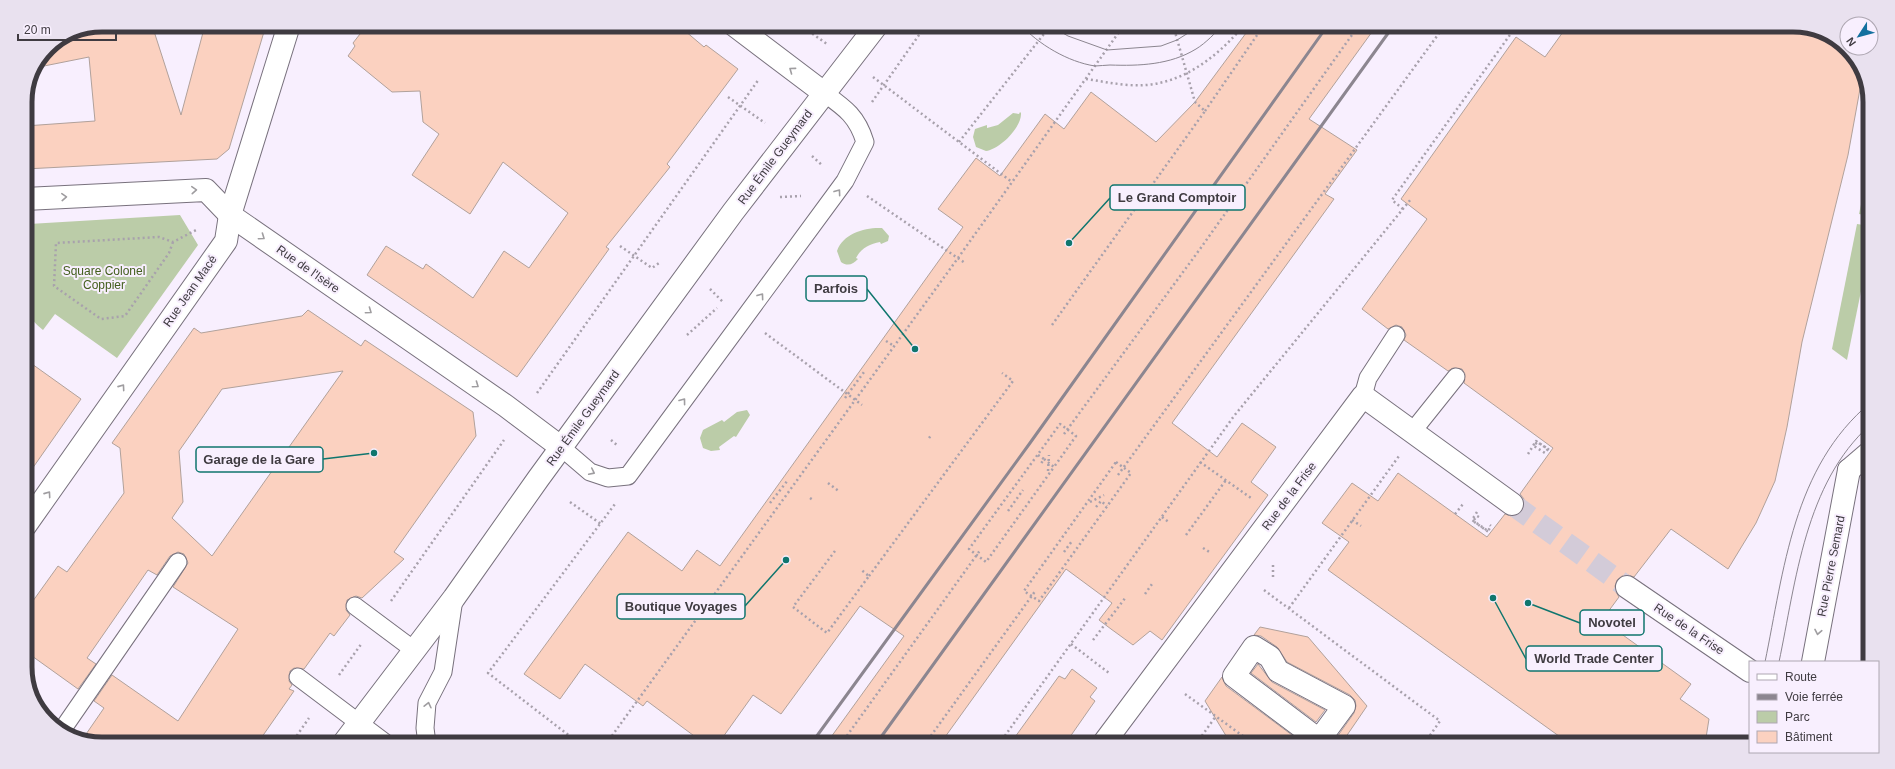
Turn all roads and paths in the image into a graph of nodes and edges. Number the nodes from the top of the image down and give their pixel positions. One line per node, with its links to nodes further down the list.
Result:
1 (287, 32): 22 (street, Rue Jean Macé)
2 (743, 32): 15 (street, one-way to 2)
3 (872, 32): 15 (street, Rue Émile Gueymard)
4 (921, 32): 17 (path)
5 (1045, 32): 17 (path)
6 (1175, 32): 13 (path)
7 (1238, 32): 13 (path)
8 (1259, 32): 16 (path)
9 (1354, 32): 42 (path)
10 (1439, 32): 58 (path)
11 (1512, 32): 21 (path)
12 (1119, 33): 14 (path)
13 (1187, 74): 14 (path); 16 (path)
14 (1086, 79): 18 (path)
15 (824, 93): 29 (lane, one-way to 15); 47 (street, Rue Émile Gueymard)
16 (1205, 111): 30 (path)
17 (959, 142): 18 (path)
18 (1012, 182): 34 (path)
19 (32, 199): 22 (street, Rue de l'Isère, one-way to 22)
20 (1410, 199): 21 (path)
21 (1403, 209): 55 (path)
22 (230, 215): 47 (street, Rue de l'Isère, one-way to 47); 81 (street, Rue Jean Macé, one-way to 22)
23 (200, 228): 24 (path)
24 (172, 242): 24 (path)
25 (620, 246): 26 (path)
26 (664, 259)
27 (708, 287): 28 (path)
28 (724, 303): 29 (path); 31 (path)
29 (744, 318): 40 (path); 47 (lane, one-way to 29)
30 (1052, 325)
31 (687, 334)
32 (1396, 335): 38 (lane)
33 (886, 341): 34 (path)
34 (894, 346): 40 (path)
35 (864, 372): 39 (path)
36 (1002, 373): 100 (path)
37 (1456, 377): 43 (lane)
38 (1363, 396): 43 (street); 131 (street, Rue de la Frise)
39 (845, 398)
40 (854, 399): 41 (path); 127 (path)
41 (862, 406)
42 (1067, 430): 45 (path); 51 (path); 57 (path)
43 (1412, 432): 76 (street)
44 (932, 434): 46 (path)
45 (1064, 434)
46 (929, 438)
47 (562, 448): 109 (street, Rue Émile Gueymard)
48 (1402, 451): 84 (path)
49 (1551, 451): 50 (path)
50 (1528, 454)
51 (1038, 455): 54 (path); 96 (path)
52 (1049, 456): 59 (path)
53 (1863, 458): 115 (street, Rue Pierre Semard, one-way to 115)
54 (1044, 459): 56 (path); 57 (path)
55 (1200, 462): 62 (path); 83 (path)
56 (1040, 465)
57 (1054, 467): 96 (path)
58 (1123, 468): 60 (path); 66 (path); 77 (path)
59 (1048, 471)
60 (1118, 475)
61 (788, 480): 75 (path)
62 (1226, 480): 74 (path); 91 (path)
63 (828, 483): 65 (path)
64 (1023, 490): 79 (path)
65 (840, 492)
66 (1092, 495): 71 (path); 107 (path)
67 (1104, 495): 73 (path)
68 (810, 498): 70 (path)
69 (1466, 498): 80 (path)
70 (813, 500)
71 (1101, 501): 77 (path); 78 (path)
72 (570, 502): 87 (path)
73 (1090, 502)
74 (1256, 502)
75 (770, 503)
76 (1512, 504)
77 (1107, 506): 107 (path)
78 (1096, 507)
79 (1008, 511)
80 (1455, 514)
81 (32, 516)
82 (1477, 516): 90 (path)
83 (1162, 517): 86 (path); 113 (path)
84 (1352, 520): 88 (path); 111 (path)
85 (1472, 520): 89 (path)
86 (1170, 523)
87 (601, 524)
88 (1361, 526)
89 (1491, 526)
90 (1490, 533)
91 (1186, 535)
92 (1072, 541): 95 (path)
93 (981, 549): 96 (path)
94 (835, 551): 100 (path)
95 (1064, 552)
96 (976, 556): 128 (path)
97 (178, 562): 122 (lane)
98 (1274, 563): 101 (path)
99 (860, 569): 100 (path)
100 (869, 576)
101 (1273, 577)
102 (1152, 584): 106 (path)
103 (1627, 587): 116 (street, Rue de la Frise)
104 (1036, 590): 107 (path)
105 (1264, 590): 111 (path)
106 (1145, 594)
107 (1031, 597): 129 (path)
108 (1126, 597): 112 (path)
109 (454, 598): 114 (street, Rue Émile Gueymard); 126 (lane, one-way to 109)
110 (355, 606): 114 (lane)
111 (1289, 608): 136 (path)
112 (1093, 640)
113 (1071, 644): 117 (path); 130 (path)
114 (414, 650): 121 (street, Rue Émile Gueymard)
115 (1813, 661)
116 (1749, 670)
117 (1109, 673)
118 (298, 677): 121 (lane)
119 (1186, 694): 120 (path)
120 (1216, 716): 132 (path); 133 (path)
121 (359, 723): 124 (street, Rue Émile Gueymard); 125 (lane)
122 (65, 726)
123 (1309, 733): 134 (street); 135 (street)
124 (348, 737)
125 (378, 737)
126 (426, 737)
127 (611, 737)
128 (847, 737)
129 (930, 737)
130 (1004, 737)
131 (1108, 737)
132 (1201, 737)
133 (1244, 737)
134 (1315, 737)
135 (1321, 737)
136 (1429, 737)

